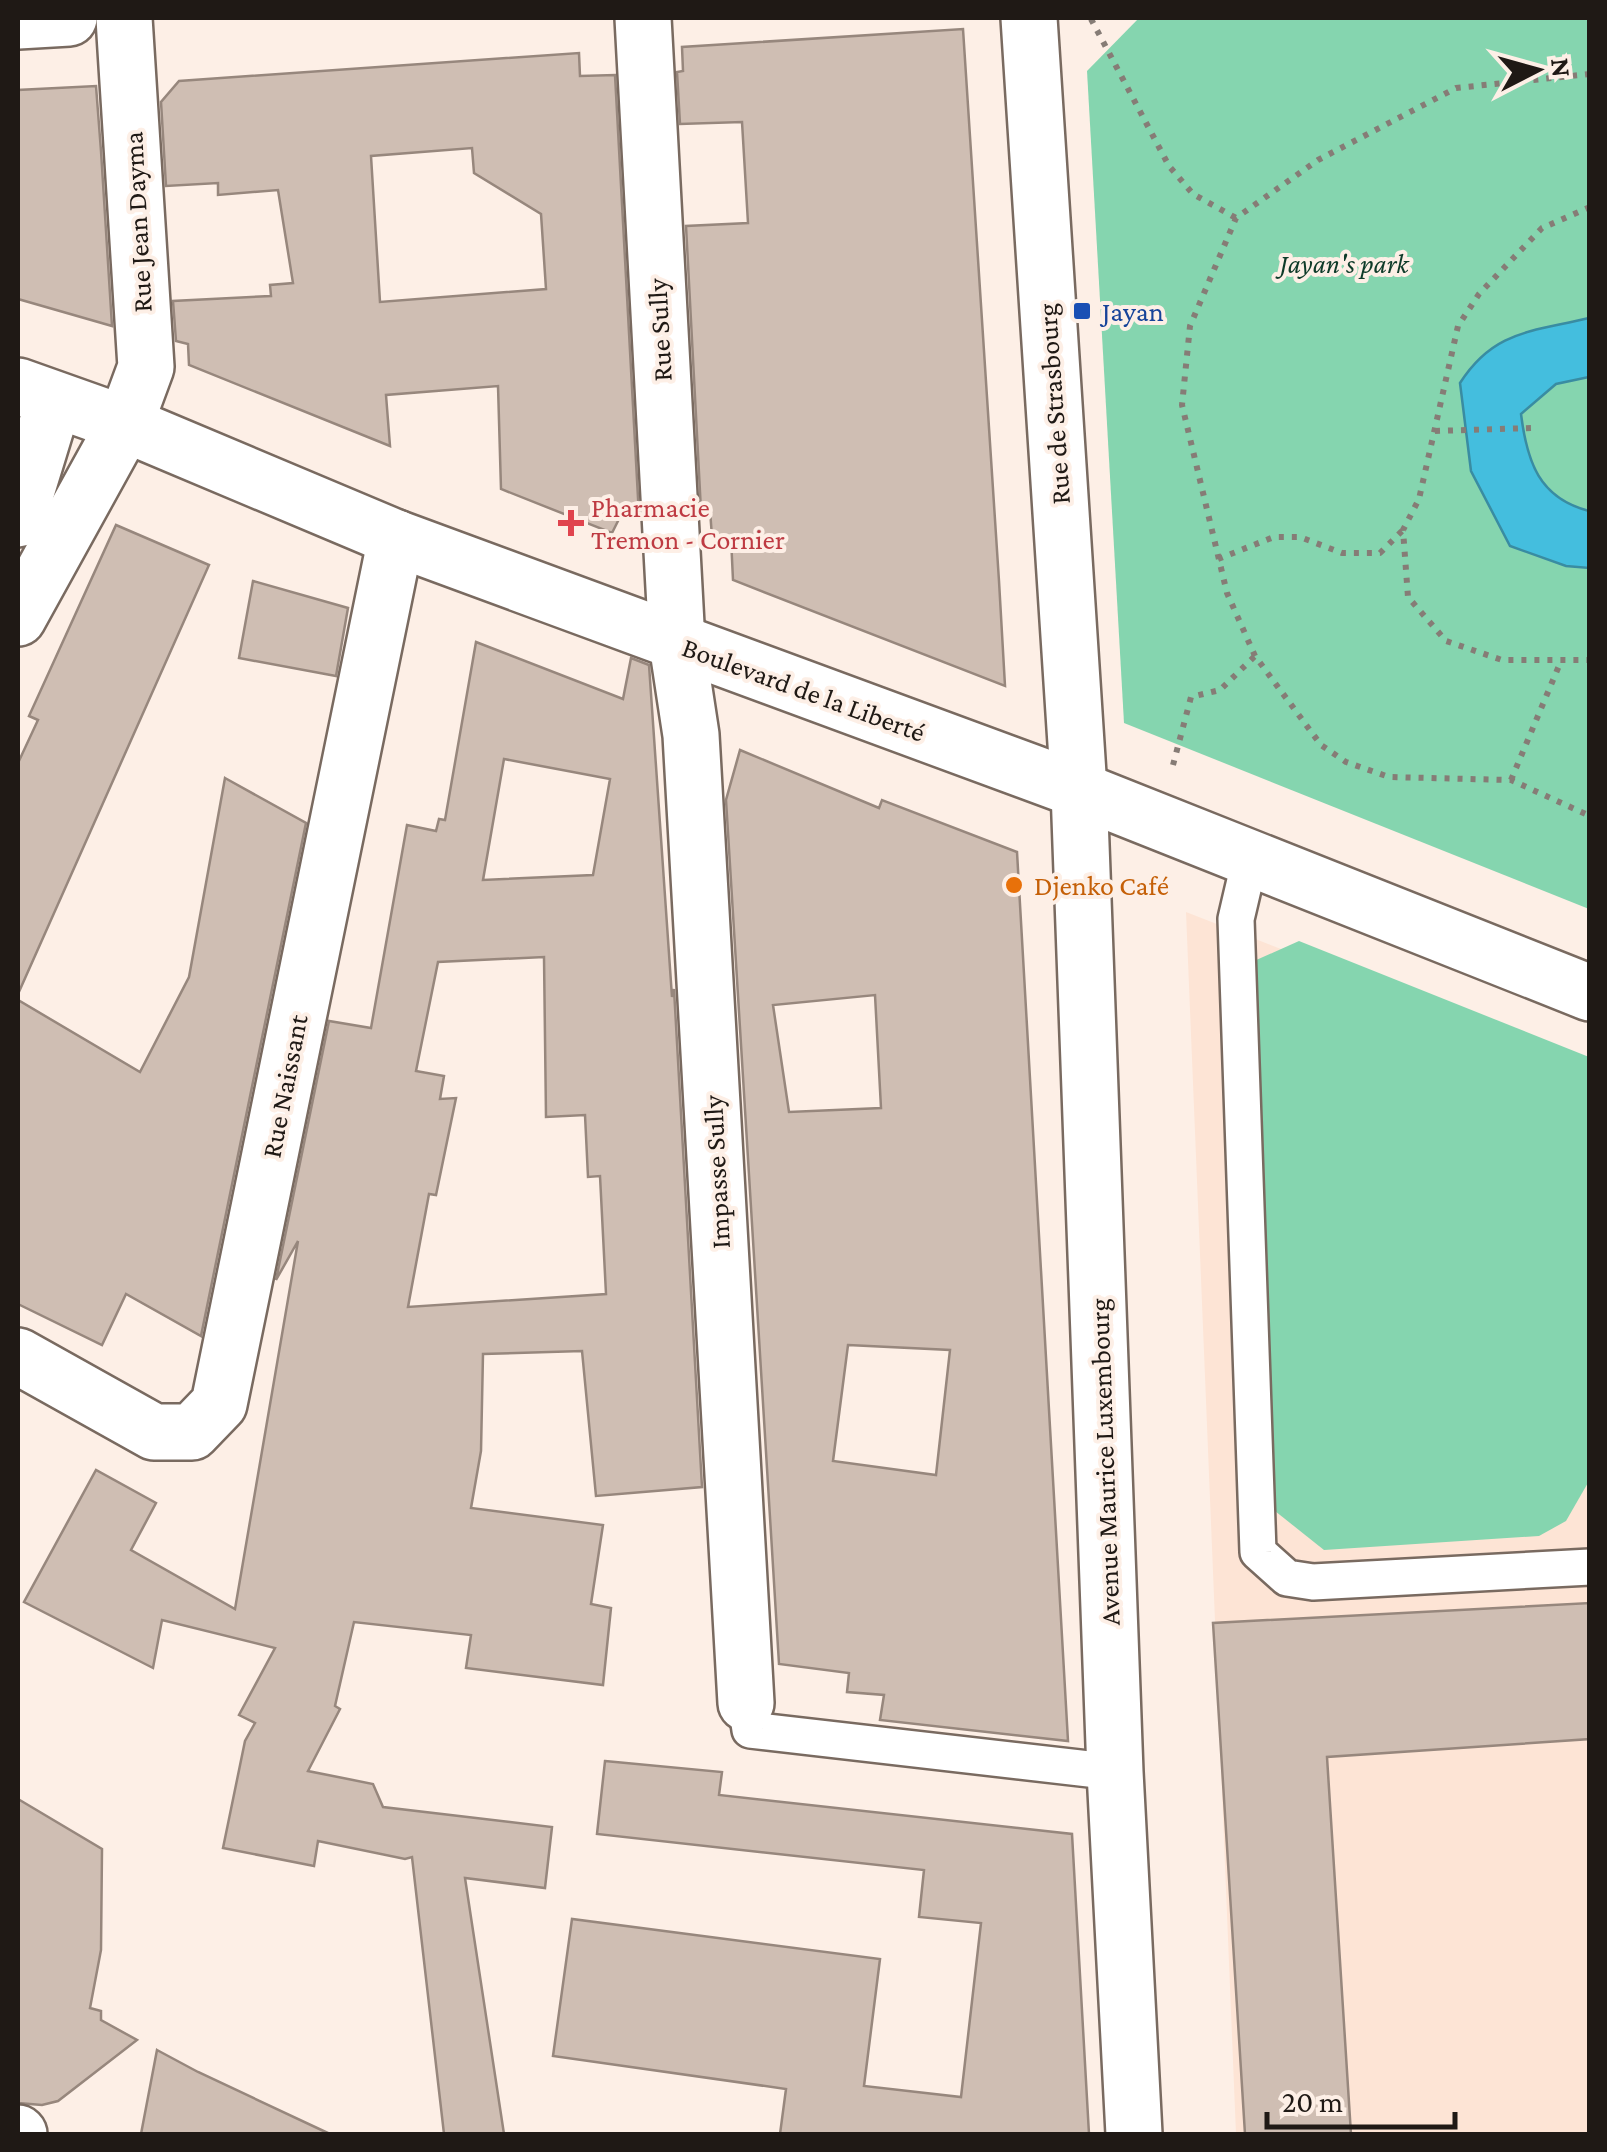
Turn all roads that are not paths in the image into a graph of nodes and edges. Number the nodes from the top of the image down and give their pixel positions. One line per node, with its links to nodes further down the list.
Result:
1 (69, 18): 5 (street)
2 (124, 18): 7 (street, Rue Jean Dayma)
3 (643, 18): 11 (street, Rue Sully)
4 (1029, 18): 12 (street, Rue de Strasbourg)
5 (18, 20)
6 (36, 394): 7 (street, Boulevard de la Liberté); 8 (street)
7 (126, 424): 9 (street, Boulevard de la Liberté); 10 (street, Rue Jean Dayma)
8 (18, 519)
9 (396, 538): 11 (street, Boulevard de la Liberté); 15 (street, Rue Naissant)
10 (18, 618)
11 (677, 642): 12 (street, Boulevard de la Liberté); 17 (street, Impasse Sully)
12 (1080, 790): 13 (street, Boulevard de la Liberté); 18 (street, Avenue Maurice Luxembourg)
13 (1250, 859): 14 (street, Boulevard de la Liberté); 16 (lane)
14 (1590, 992)
15 (18, 1356)
16 (1590, 1567)
17 (746, 1703): 18 (lane)
18 (1115, 1772): 19 (street, Avenue Maurice Luxembourg)
19 (1134, 2134)

